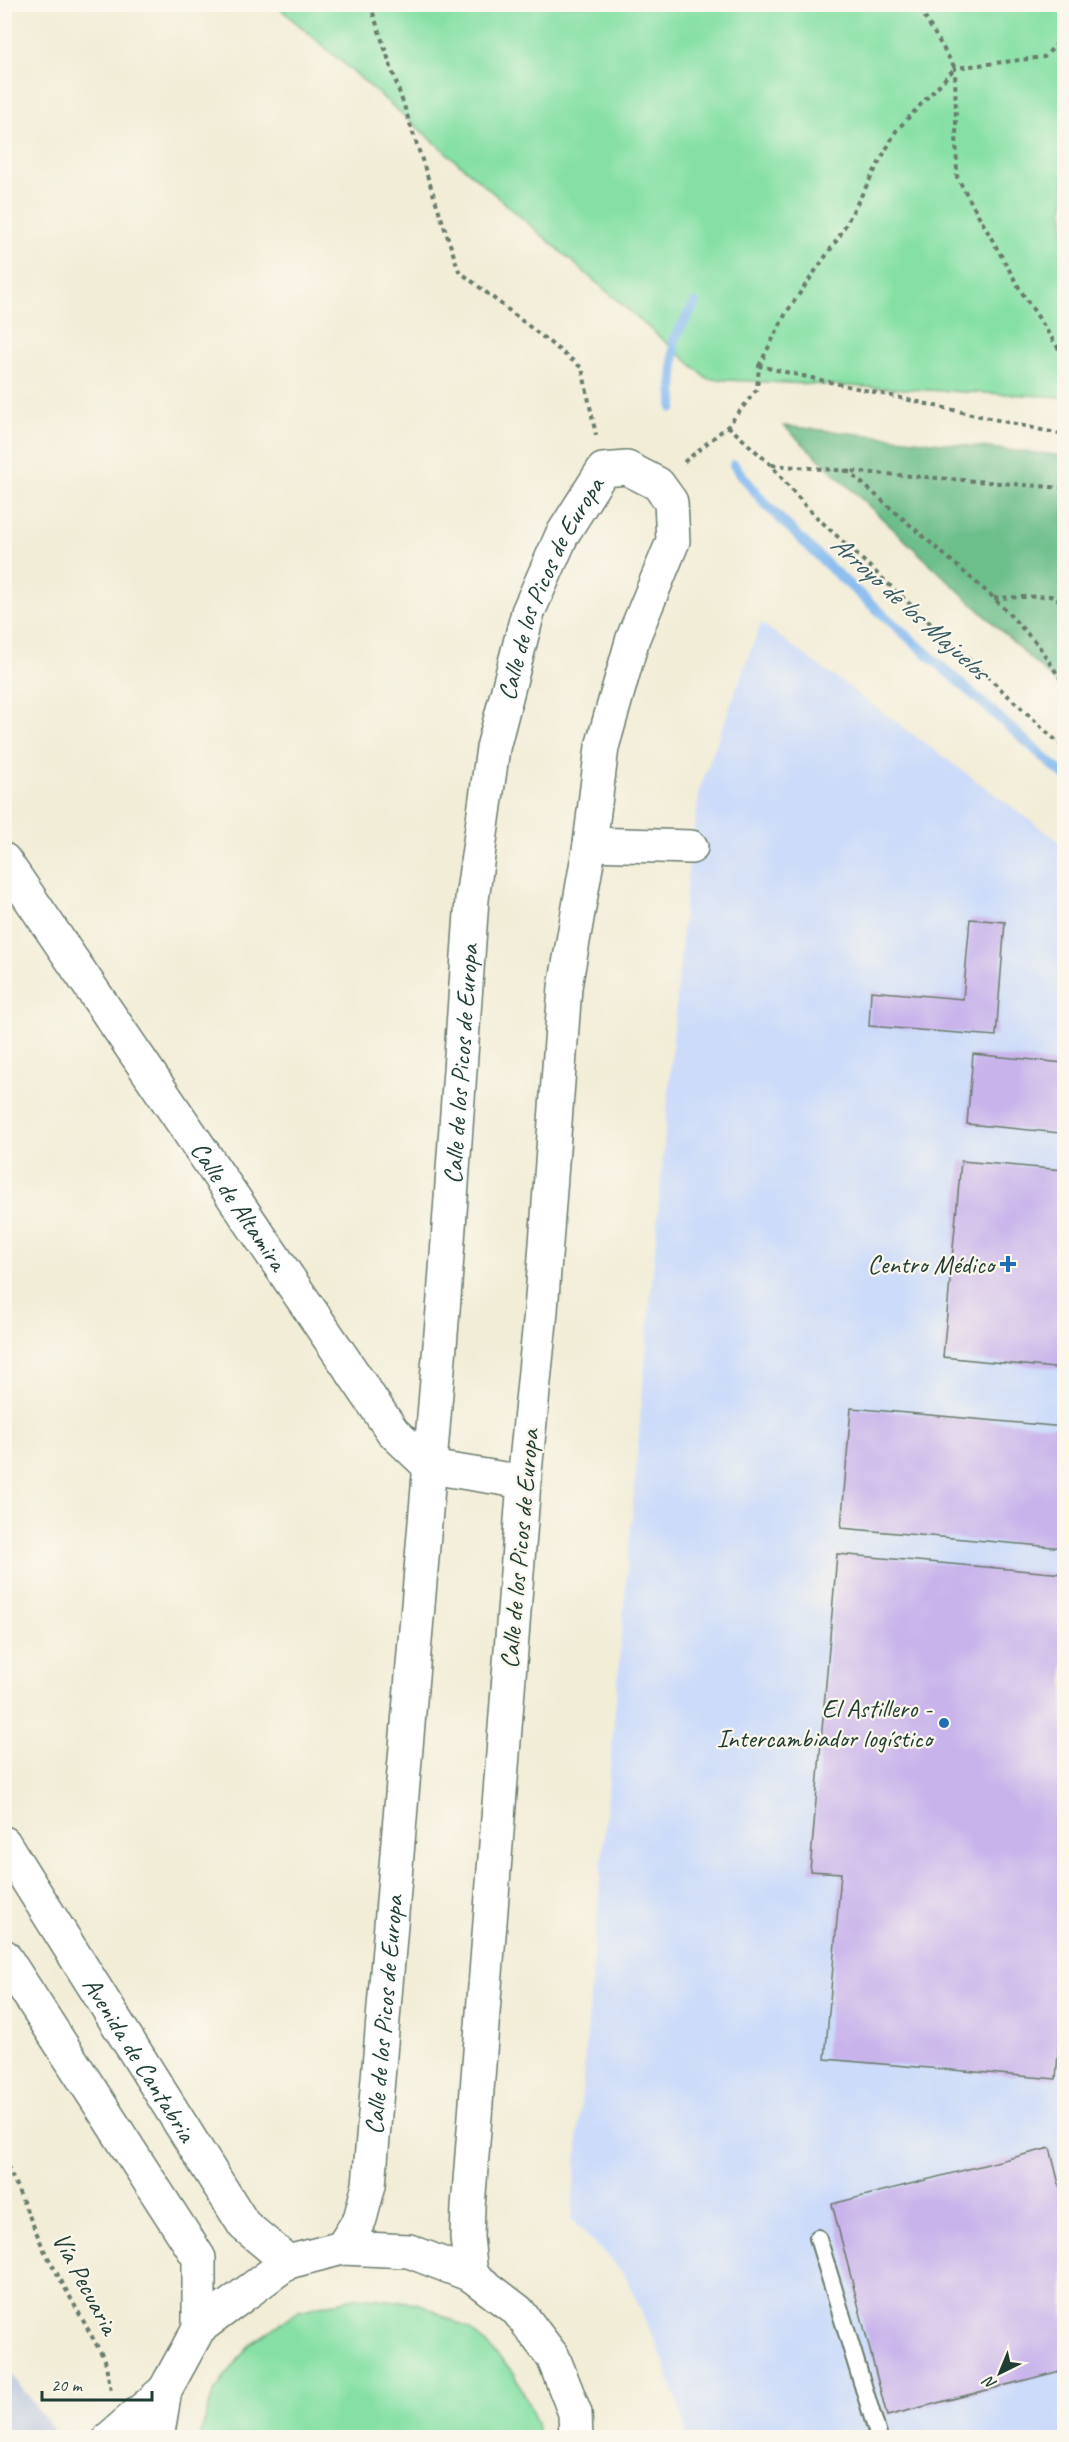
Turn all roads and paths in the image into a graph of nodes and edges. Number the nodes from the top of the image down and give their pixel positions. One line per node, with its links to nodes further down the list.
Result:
1 (370, 4): 10 (path)
2 (917, 4): 4 (path)
3 (1065, 36): 4 (path)
4 (955, 68): 5 (path); 6 (path)
5 (1065, 357)
6 (759, 366): 7 (path); 8 (path)
7 (728, 426): 9 (path); 12 (path)
8 (1065, 435)
9 (771, 465): 11 (path); 17 (path)
10 (603, 470): 12 (street, Calle de los Picos de Europa); 21 (street, Calle de los Picos de Europa)
11 (847, 470): 13 (path); 14 (path)
12 (658, 484): 18 (street, Calle de los Picos de Europa)
13 (1065, 488)
14 (994, 598): 15 (path); 16 (path)
15 (1065, 602)
16 (1065, 684)
17 (1065, 748)
18 (590, 844): 19 (street); 22 (street, Calle de los Picos de Europa)
19 (691, 847)
20 (4, 860): 21 (street, Calle de Altamira)
21 (430, 1467): 22 (street); 27 (street, Calle de los Picos de Europa)
22 (524, 1482): 29 (street, Calle de los Picos de Europa)
23 (4, 1843): 28 (street, Avenida de Cantabria)
24 (4, 1956): 30 (street)
25 (4, 2158): 32 (path, Vía Pecuaria)
26 (818, 2238): 35 (lane)
27 (342, 2248): 28 (street); 29 (street)
28 (288, 2262): 30 (street)
29 (471, 2275): 34 (street)
30 (199, 2328): 31 (street)
31 (165, 2390): 32 (street); 33 (street)
32 (114, 2434)
33 (157, 2438)
34 (576, 2438)
35 (879, 2438)

